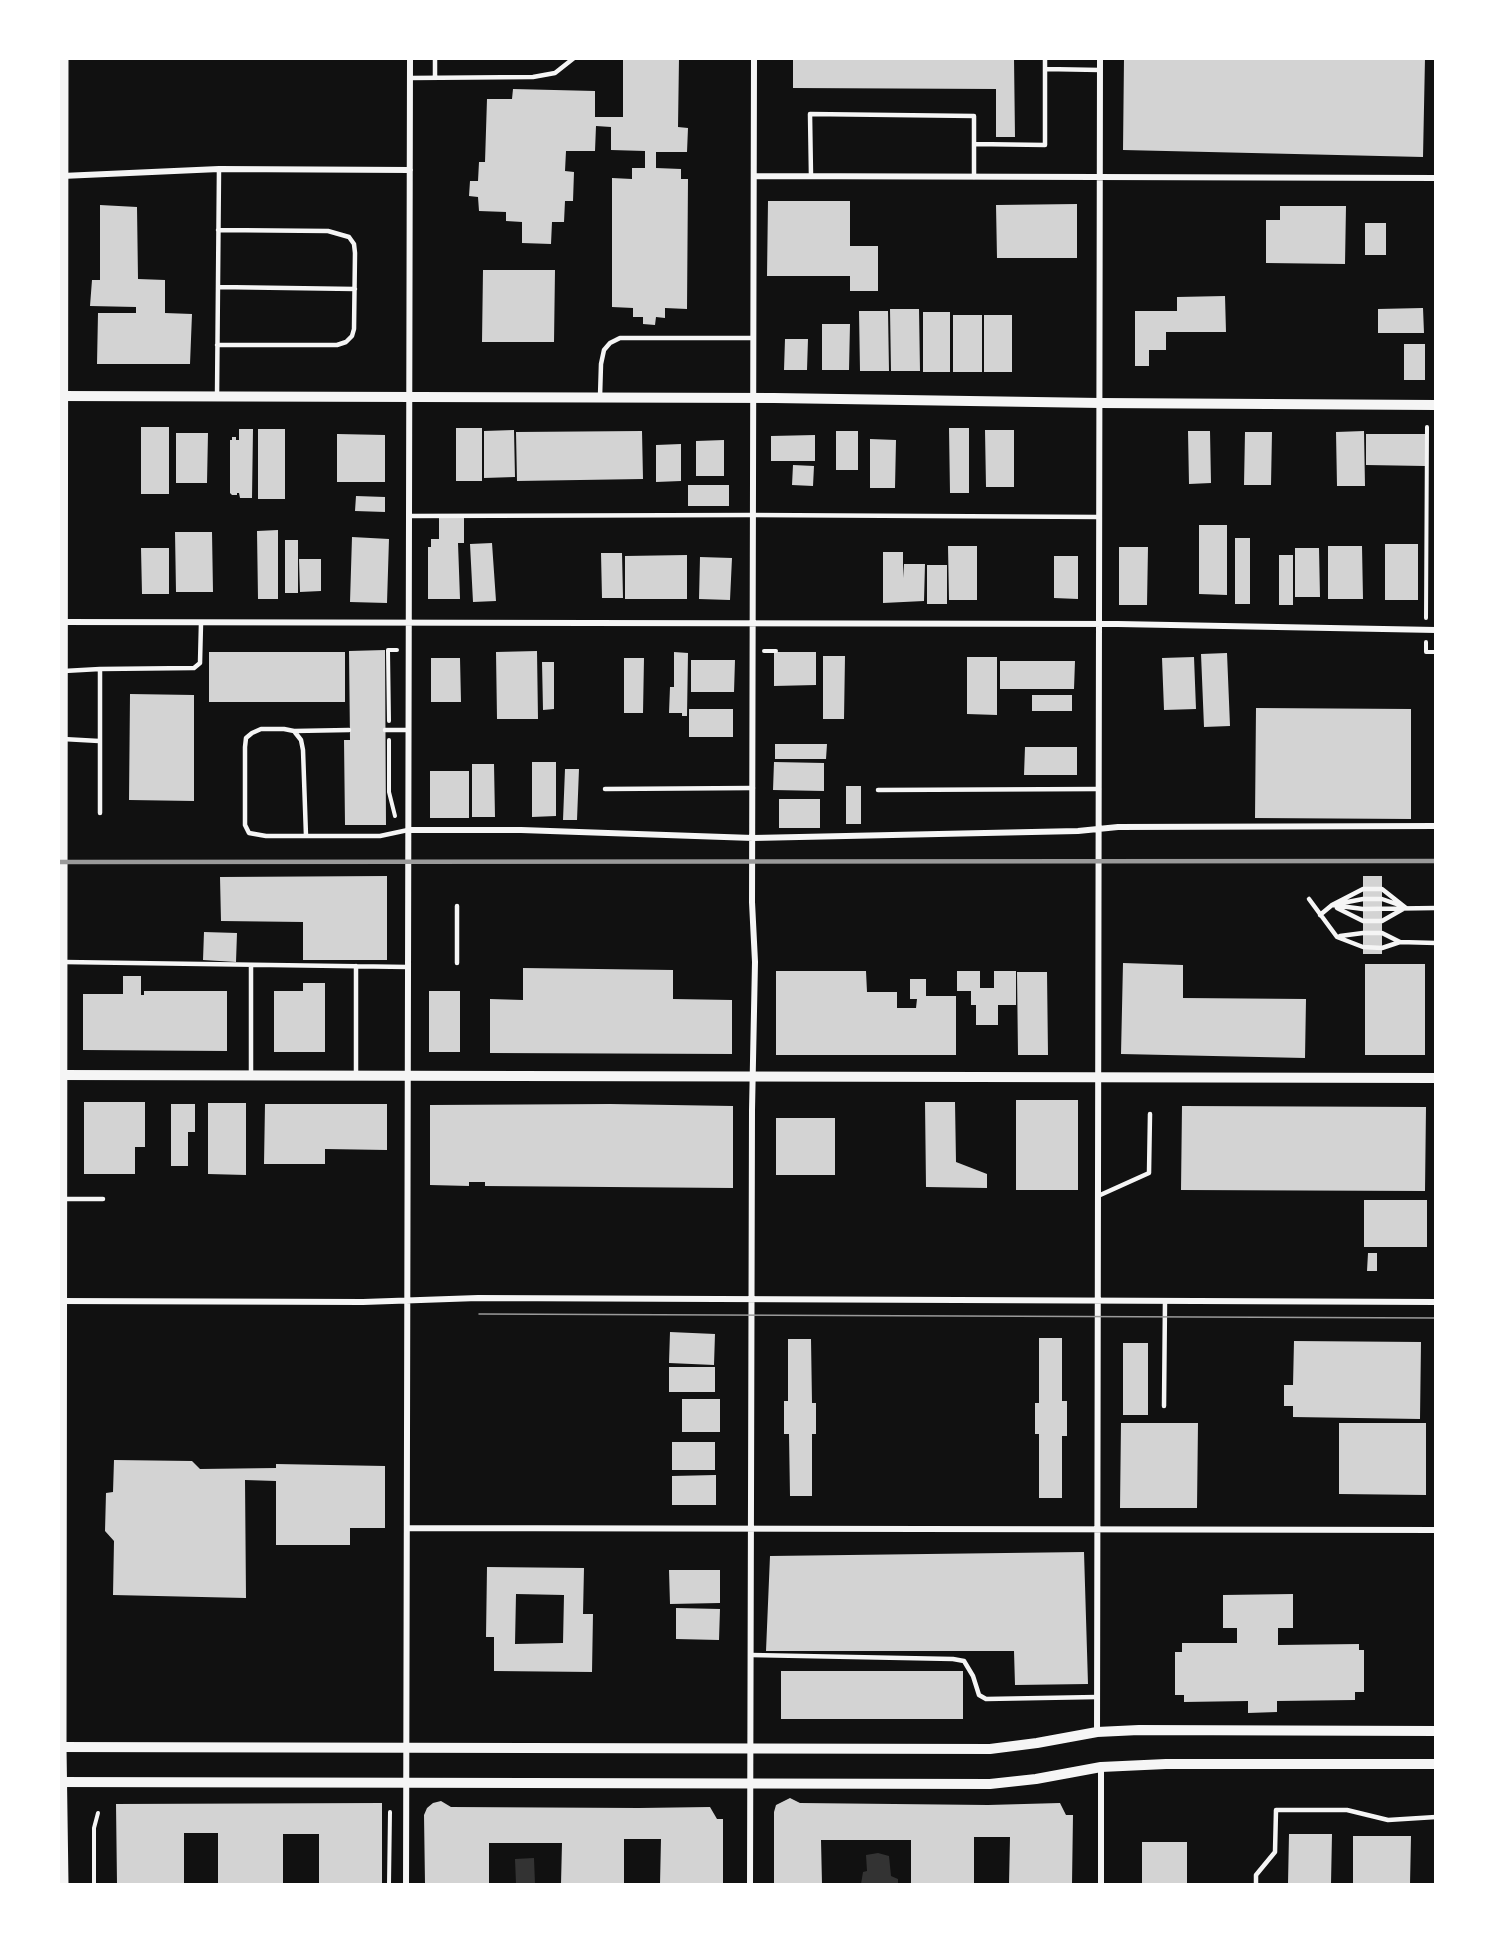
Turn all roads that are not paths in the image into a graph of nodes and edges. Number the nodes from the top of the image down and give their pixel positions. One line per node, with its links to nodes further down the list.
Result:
1 (61, 58): 15 (main road)
2 (410, 58): 11 (street)
3 (435, 58): 10 (lane)
4 (574, 58): 10 (lane)
5 (754, 58): 16 (street)
6 (1045, 58): 8 (lane)
7 (1100, 58): 9 (street)
8 (1045, 69): 9 (lane); 12 (lane)
9 (1100, 70): 19 (street)
10 (435, 77): 11 (lane)
11 (410, 78): 14 (street)
12 (974, 144): 17 (lane); 18 (lane)
13 (219, 169): 14 (street); 15 (street); 21 (lane)
14 (410, 170): 28 (street)
15 (59, 176): 26 (main road)
16 (754, 176): 17 (street); 24 (street)
17 (811, 176): 18 (street)
18 (974, 177): 19 (street)
19 (1100, 177): 20 (street); 31 (street)
20 (1436, 178)
21 (218, 230): 22 (lane); 23 (lane)
22 (218, 287): 23 (lane); 25 (lane)
23 (355, 289): 25 (lane)
24 (753, 338): 29 (lane); 30 (street)
25 (217, 345): 27 (lane)
26 (59, 396): 27 (street); 36 (main road)
27 (217, 397): 28 (street)
28 (409, 397): 29 (street); 34 (street)
29 (600, 398): 30 (street)
30 (753, 398): 31 (street); 33 (street)
31 (1100, 403): 32 (street); 35 (street)
32 (1436, 405)
33 (753, 515): 34 (lane); 35 (lane); 39 (street)
34 (409, 516): 38 (street)
35 (1099, 517): 40 (street)
36 (60, 622): 37 (street); 43 (main road)
37 (201, 622): 38 (street); 42 (lane)
38 (409, 623): 39 (street); 46 (street)
39 (753, 624): 40 (street); 50 (street)
40 (1099, 624): 41 (street); 52 (street)
41 (1436, 630)
42 (100, 669): 43 (lane); 49 (lane)
43 (62, 671): 48 (main road)
44 (350, 730): 47 (lane)
45 (387, 730): 46 (lane)
46 (408, 730): 57 (street)
47 (294, 731): 58 (lane); 58 (lane)
48 (60, 739): 49 (lane); 61 (main road)
49 (99, 741): 54 (lane)
50 (753, 788): 51 (lane); 59 (street)
51 (605, 789)
52 (1099, 789): 53 (lane); 56 (street)
53 (878, 790)
54 (100, 813)
55 (1436, 826): 56 (street)
56 (1099, 829): 59 (street); 80 (street)
57 (408, 830): 58 (lane); 59 (street); 74 (street)
58 (306, 836)
59 (753, 838): 79 (street)
60 (1310, 899): 66 (lane)
61 (60, 904): 70 (main road)
62 (1332, 905): 64 (lane); 64 (lane); 64 (lane); 64 (lane); 66 (lane)
63 (457, 906): 71 (lane)
64 (1406, 908): 65 (lane)
65 (1436, 908)
66 (1320, 915): 67 (lane)
67 (1337, 937): 68 (lane); 68 (lane)
68 (1400, 942): 69 (lane)
69 (1436, 943)
70 (61, 962): 72 (lane); 75 (main road)
71 (457, 963)
72 (251, 965): 73 (lane); 76 (lane)
73 (356, 966): 74 (lane); 77 (lane)
74 (408, 967): 78 (street)
75 (60, 1075): 76 (street); 84 (main road)
76 (250, 1075): 77 (street)
77 (356, 1075): 78 (street)
78 (408, 1075): 79 (street); 89 (street)
79 (752, 1076): 80 (street); 86 (street)
80 (1098, 1077): 81 (street); 83 (street)
81 (1436, 1078)
82 (1150, 1114): 83 (lane)
83 (1098, 1196): 87 (street)
84 (61, 1199): 85 (lane); 88 (main road)
85 (103, 1199)
86 (752, 1299): 87 (street); 89 (street); 95 (street)
87 (1098, 1300): 90 (street); 96 (street)
88 (60, 1301): 89 (street); 93 (main road)
89 (407, 1301): 94 (street)
90 (1165, 1301): 91 (street); 92 (lane)
91 (1436, 1302)
92 (1164, 1406)
93 (59, 1524): 102 (main road)
94 (407, 1528): 95 (street); 103 (street)
95 (751, 1528): 96 (street); 98 (street)
96 (1097, 1529): 97 (street); 99 (street)
97 (1436, 1530)
98 (751, 1655): 99 (lane); 104 (street)
99 (1097, 1697): 101 (street)
100 (1436, 1731): 101 (street)
101 (1097, 1732): 104 (street)
102 (59, 1747): 103 (street); 107 (main road)
103 (406, 1748): 104 (street); 108 (street)
104 (751, 1748): 109 (street)
105 (1436, 1764): 106 (street)
106 (1101, 1767): 109 (street); 114 (street)
107 (59, 1782): 108 (street); 111 (main road)
108 (406, 1783): 109 (street); 112 (street)
109 (750, 1784): 113 (street)
110 (1436, 1817): 115 (lane)
111 (61, 1884)
112 (406, 1884)
113 (750, 1884)
114 (1101, 1884)
115 (1256, 1884)

